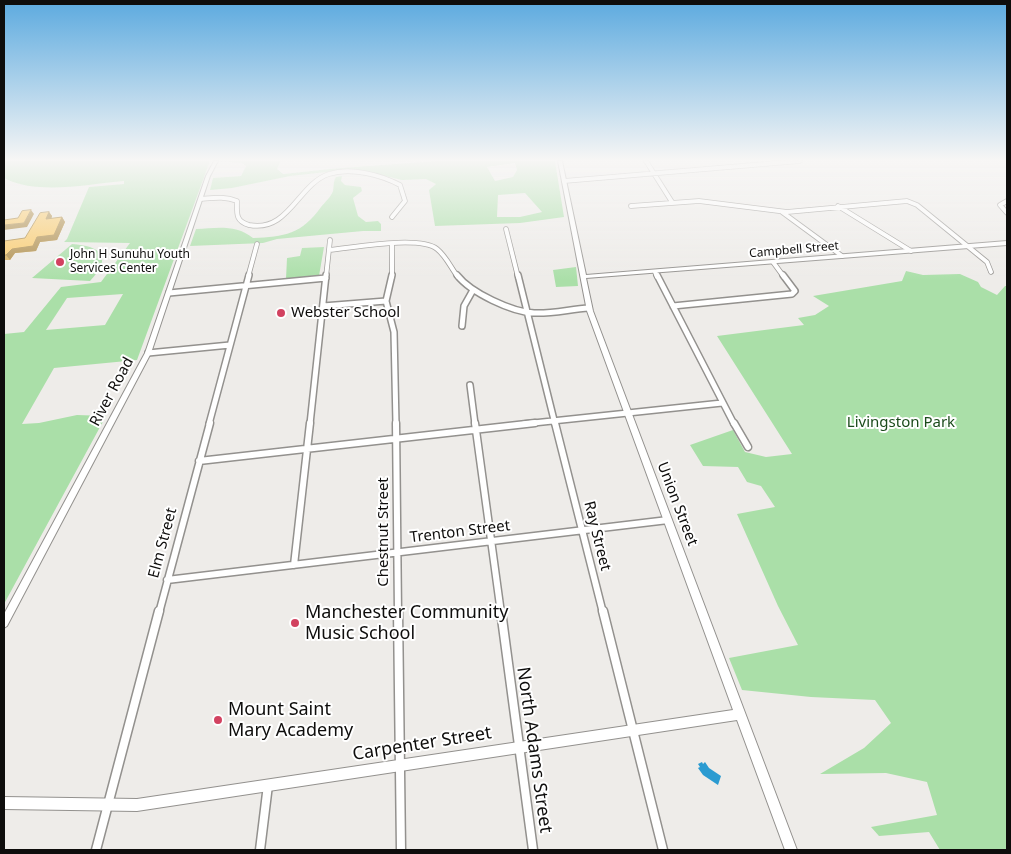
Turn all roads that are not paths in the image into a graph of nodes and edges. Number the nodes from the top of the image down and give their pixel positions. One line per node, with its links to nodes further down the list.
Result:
1 (200, 201): 29 (street, River Road)
2 (237, 201): 3 (street)
3 (298, 201)
4 (405, 201): 12 (street)
5 (568, 201): 25 (street, Union Street)
6 (1007, 201): 11 (street)
7 (672, 202): 8 (street); 10 (street)
8 (631, 206)
9 (838, 206): 10 (street); 18 (street); 20 (street)
10 (782, 212): 21 (street)
11 (1007, 213)
12 (392, 217)
13 (506, 229): 34 (street, Ray Street)
14 (330, 240): 19 (street)
15 (1007, 243): 18 (street, Campbell Street)
16 (257, 244): 27 (street, Elm Street)
17 (392, 244): 19 (street); 28 (street); 30 (street, Chestnut Street)
18 (968, 246): 20 (street, Campbell Street); 24 (street)
19 (330, 250): 26 (street)
20 (911, 251): 21 (street, Campbell Street)
21 (842, 256): 22 (street, Campbell Street)
22 (773, 262): 23 (street, Campbell Street); 32 (street)
23 (655, 272): 25 (street, Campbell Street); 32 (street)
24 (991, 272)
25 (583, 277): 33 (street, Union Street)
26 (326, 278): 27 (street); 31 (street)
27 (246, 285): 29 (street); 36 (street, Elm Street)
28 (473, 290): 34 (street); 35 (street)
29 (169, 292): 37 (street, River Road)
30 (386, 301): 31 (street); 43 (street, Chestnut Street)
31 (323, 306): 45 (street)
32 (673, 306): 39 (street)
33 (590, 308): 34 (street); 40 (street, Union Street)
34 (528, 312): 41 (street, Ray Street)
35 (462, 326)
36 (230, 345): 37 (street); 46 (street, Elm Street)
37 (148, 353): 53 (street, River Road)
38 (470, 385): 42 (street, North Adams Street)
39 (722, 403): 40 (street); 44 (street)
40 (628, 413): 41 (street); 47 (street, Union Street)
41 (554, 420): 42 (street); 48 (street, Ray Street)
42 (477, 429): 43 (street); 49 (street, North Adams Street)
43 (396, 439): 45 (street); 50 (street, Chestnut Street)
44 (748, 447)
45 (306, 449): 46 (street); 51 (street)
46 (199, 461): 52 (street, Elm Street)
47 (668, 520): 48 (street, Trenton Street); 54 (street, Union Street)
48 (582, 529): 49 (street, Trenton Street); 55 (street, Ray Street)
49 (491, 540): 50 (street, Trenton Street); 56 (street, North Adams Street)
50 (397, 552): 51 (street, Trenton Street); 57 (street, Chestnut Street)
51 (294, 565): 52 (street, Trenton Street)
52 (167, 580): 60 (street, Elm Street)
53 (4, 622)
54 (741, 714): 55 (street, Carpenter Street); 66 (street, Union Street)
55 (633, 730): 56 (street, Carpenter Street); 65 (street, Ray Street)
56 (519, 746): 57 (street, Carpenter Street); 64 (street, North Adams Street)
57 (400, 766): 58 (street, Carpenter Street); 63 (street, Chestnut Street)
58 (268, 784): 60 (street, Carpenter Street); 62 (street)
59 (4, 803): 60 (street, Carpenter Street)
60 (108, 803): 61 (street, Elm Street)
61 (96, 850)
62 (260, 850)
63 (401, 850)
64 (533, 850)
65 (663, 850)
66 (791, 850)

